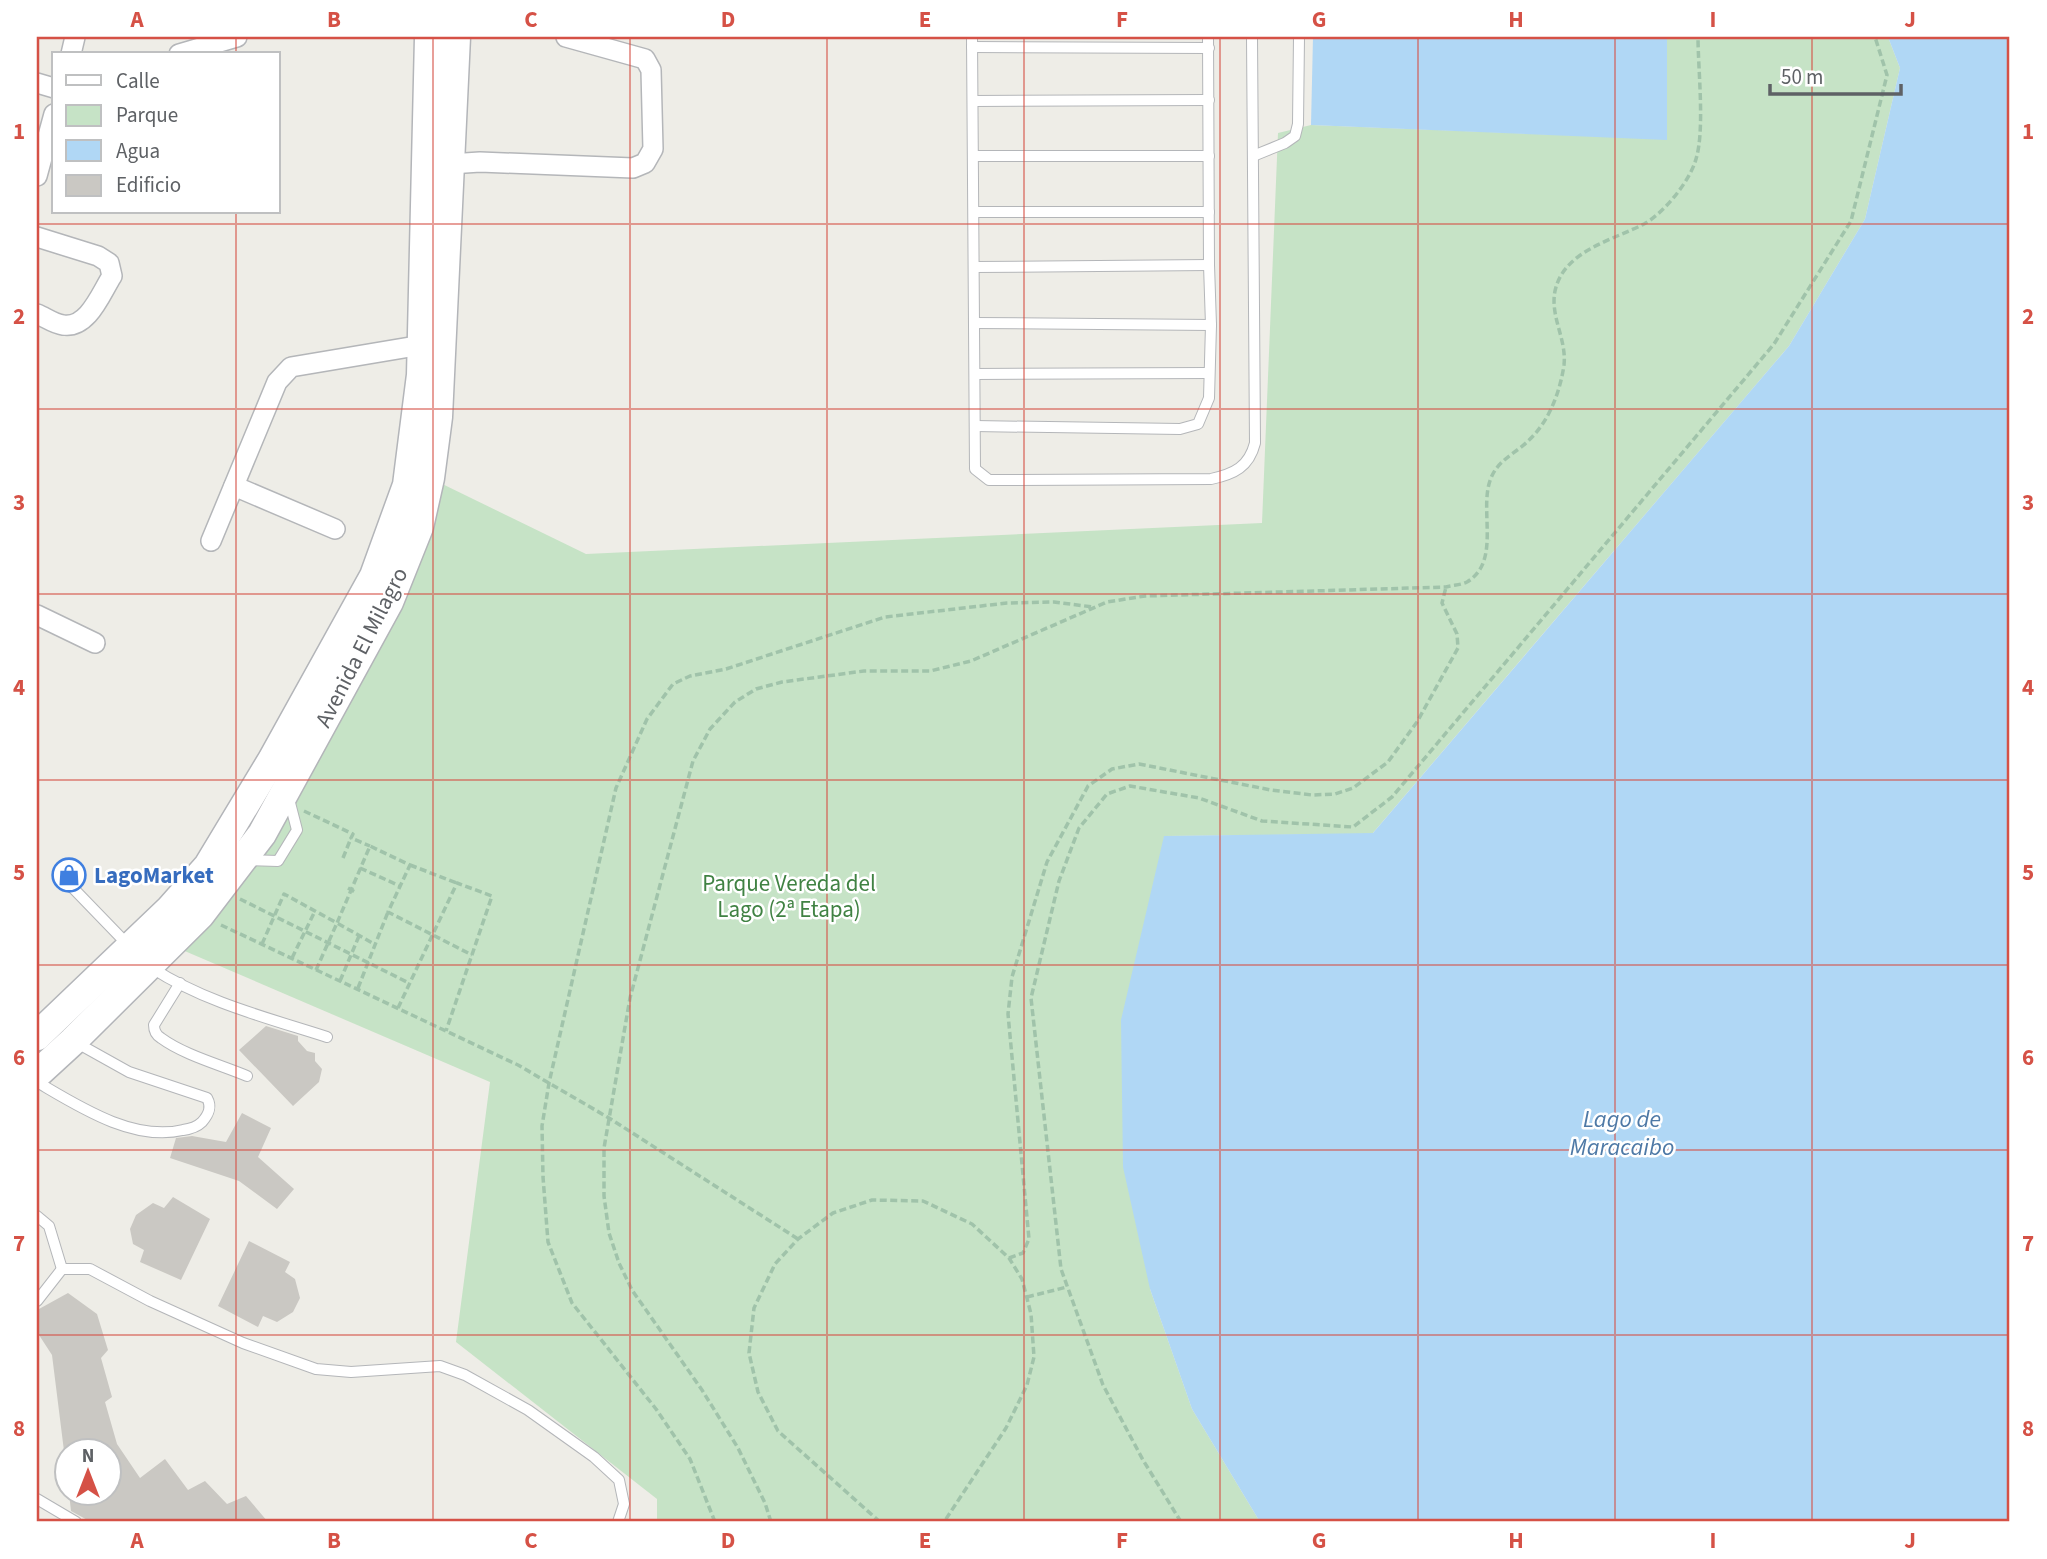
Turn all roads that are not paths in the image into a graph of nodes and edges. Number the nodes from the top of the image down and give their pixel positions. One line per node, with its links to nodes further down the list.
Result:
1 (237, 37): 10 (street)
2 (429, 37): 27 (main road, Avenida El Milagro)
3 (456, 37): 17 (main road, Avenida El Milagro)
4 (566, 37): 17 (street)
5 (1208, 37): 9 (lane)
6 (1252, 37): 16 (lane)
7 (1300, 37): 16 (lane)
8 (972, 42): 9 (lane); 12 (lane)
9 (1209, 48): 11 (lane)
10 (186, 52)
11 (1209, 100): 12 (lane); 15 (lane)
12 (973, 101): 14 (lane)
13 (52, 121): 18 (street)
14 (973, 156): 15 (lane); 19 (lane)
15 (1209, 156): 20 (lane)
16 (1253, 156): 30 (lane)
17 (450, 164): 37 (main road, Avenida El Milagro)
18 (37, 176)
19 (974, 212): 20 (lane); 23 (lane)
20 (1209, 212): 22 (lane)
21 (37, 237): 24 (street)
22 (1209, 265): 23 (lane); 26 (lane)
23 (974, 267): 25 (lane)
24 (37, 314)
25 (974, 323): 26 (lane); 29 (lane)
26 (1211, 325): 28 (lane)
27 (422, 345): 31 (street); 37 (main road, Avenida El Milagro)
28 (1209, 373): 29 (lane); 30 (lane)
29 (975, 374): 30 (lane)
30 (975, 426)
31 (234, 486): 32 (street); 33 (street)
32 (335, 529)
33 (211, 541)
34 (37, 615): 35 (street)
35 (95, 643)
36 (71, 886): 37 (lane)
37 (140, 956): 38 (lane); 39 (main road, Avenida El Milagro); 41 (main road, Avenida El Milagro)
38 (180, 983): 40 (lane); 43 (lane)
39 (43, 1024)
40 (327, 1037)
41 (73, 1041): 42 (main road, Avenida El Milagro); 42 (lane)
42 (39, 1070)
43 (247, 1076)
44 (37, 1216): 45 (lane)
45 (62, 1269): 46 (lane); 49 (lane)
46 (37, 1301)
47 (37, 1499): 48 (lane)
48 (76, 1522)
49 (618, 1522)

